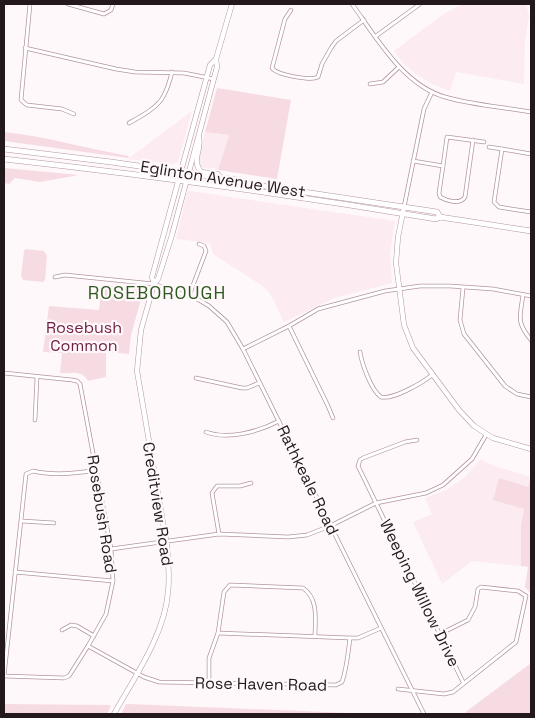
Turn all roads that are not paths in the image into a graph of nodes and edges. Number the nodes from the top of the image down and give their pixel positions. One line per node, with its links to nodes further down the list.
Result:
1 (30, 4): 10 (street)
2 (68, 4): 3 (street)
3 (113, 4)
4 (232, 4): 11 (main road, Creditview Road)
5 (352, 4): 8 (street)
6 (420, 4): 9 (street)
7 (291, 10): 8 (street)
8 (364, 20): 9 (street)
9 (376, 36): 12 (street)
10 (26, 48): 13 (street); 19 (street)
11 (216, 59): 14 (main road, Creditview Road); 15 (main road, Creditview Road)
12 (399, 67): 16 (street); 17 (street)
13 (172, 72): 14 (street); 20 (street)
14 (207, 77): 15 (street); 31 (main road, Creditview Road)
15 (214, 79): 21 (main road, Creditview Road)
16 (370, 84)
17 (432, 92): 18 (street); 29 (street)
18 (531, 112)
19 (74, 114)
20 (129, 122)
21 (199, 136): 32 (main road, Creditview Road); 33 (main road)
22 (473, 140): 23 (street); 30 (street); 30 (street)
23 (484, 142)
24 (490, 147): 25 (street)
25 (502, 149): 27 (street); 37 (street)
26 (4, 150): 31 (main road, Eglinton Avenue West)
27 (531, 154)
28 (4, 159): 34 (main road, Eglinton Avenue West)
29 (413, 161): 30 (street); 36 (street)
30 (442, 166)
31 (180, 172): 32 (main road, Eglinton Avenue West); 34 (main road, Creditview Road)
32 (189, 173): 33 (main road, Eglinton Avenue West); 35 (main road, Creditview Road)
33 (220, 178): 36 (main road, Eglinton Avenue West)
34 (178, 180): 35 (main road, Eglinton Avenue West); 43 (main road, Creditview Road)
35 (186, 182): 38 (main road, Eglinton Avenue West); 43 (main road, Creditview Road)
36 (404, 207): 38 (main road); 39 (main road, Eglinton Avenue West)
37 (531, 212)
38 (403, 213): 39 (main road, Eglinton Avenue West); 45 (main road)
39 (440, 217): 40 (main road, Eglinton Avenue West)
40 (531, 231)
41 (199, 244): 47 (street)
42 (55, 277): 43 (street, Rathkeale Road)
43 (154, 284): 47 (street, Rathkeale Road); 73 (main road, Creditview Road)
44 (463, 288): 45 (street); 46 (street); 58 (street)
45 (399, 289): 49 (street); 54 (main road)
46 (523, 295): 48 (street); 50 (street)
47 (189, 296): 51 (street, Rathkeale Road)
48 (531, 296)
49 (289, 326): 51 (street); 59 (street)
50 (531, 340)
51 (243, 349): 57 (street, Rathkeale Road)
52 (360, 352): 54 (street)
53 (4, 373): 55 (street, Rosebush Road)
54 (432, 375): 63 (main road)
55 (38, 377): 60 (street); 66 (street, Rosebush Road)
56 (196, 378): 57 (street)
57 (259, 383): 61 (street, Rathkeale Road)
58 (531, 397)
59 (332, 418)
60 (35, 420)
61 (279, 421): 62 (street); 71 (street, Rathkeale Road)
62 (206, 432)
63 (486, 435): 65 (main road); 68 (street)
64 (416, 440): 68 (street, Weeping Willow Drive)
65 (531, 449)
66 (95, 470): 69 (street); 74 (street, Rosebush Road)
67 (251, 483): 72 (street)
68 (376, 503): 71 (street); 80 (street, Weeping Willow Drive)
69 (22, 521): 70 (street); 75 (street)
70 (54, 523)
71 (330, 526): 72 (street); 77 (street, Rathkeale Road)
72 (219, 534): 73 (street)
73 (166, 541): 74 (street); 85 (main road, Creditview Road)
74 (110, 550): 76 (street, Rosebush Road)
75 (15, 572): 76 (street); 86 (street)
76 (113, 581): 81 (street, Rosebush Road)
77 (381, 628): 83 (street); 90 (street, Rathkeale Road)
78 (62, 630): 81 (street)
79 (218, 633): 82 (street); 82 (street); 88 (street)
80 (440, 634): 87 (street, Weeping Willow Drive); 87 (street)
81 (94, 636): 84 (street, Rosebush Road)
82 (315, 636): 83 (street)
83 (350, 638): 88 (street, Rose Haven Road)
84 (88, 646): 85 (street, Rose Haven Road); 86 (street, Rosebush Road)
85 (137, 672): 88 (street, Rose Haven Road); 91 (main road, Creditview Road)
86 (4, 676)
87 (463, 682): 90 (street)
88 (209, 683)
89 (398, 689): 90 (street)
90 (412, 691): 92 (street, Rathkeale Road)
91 (114, 714)
92 (424, 714)

